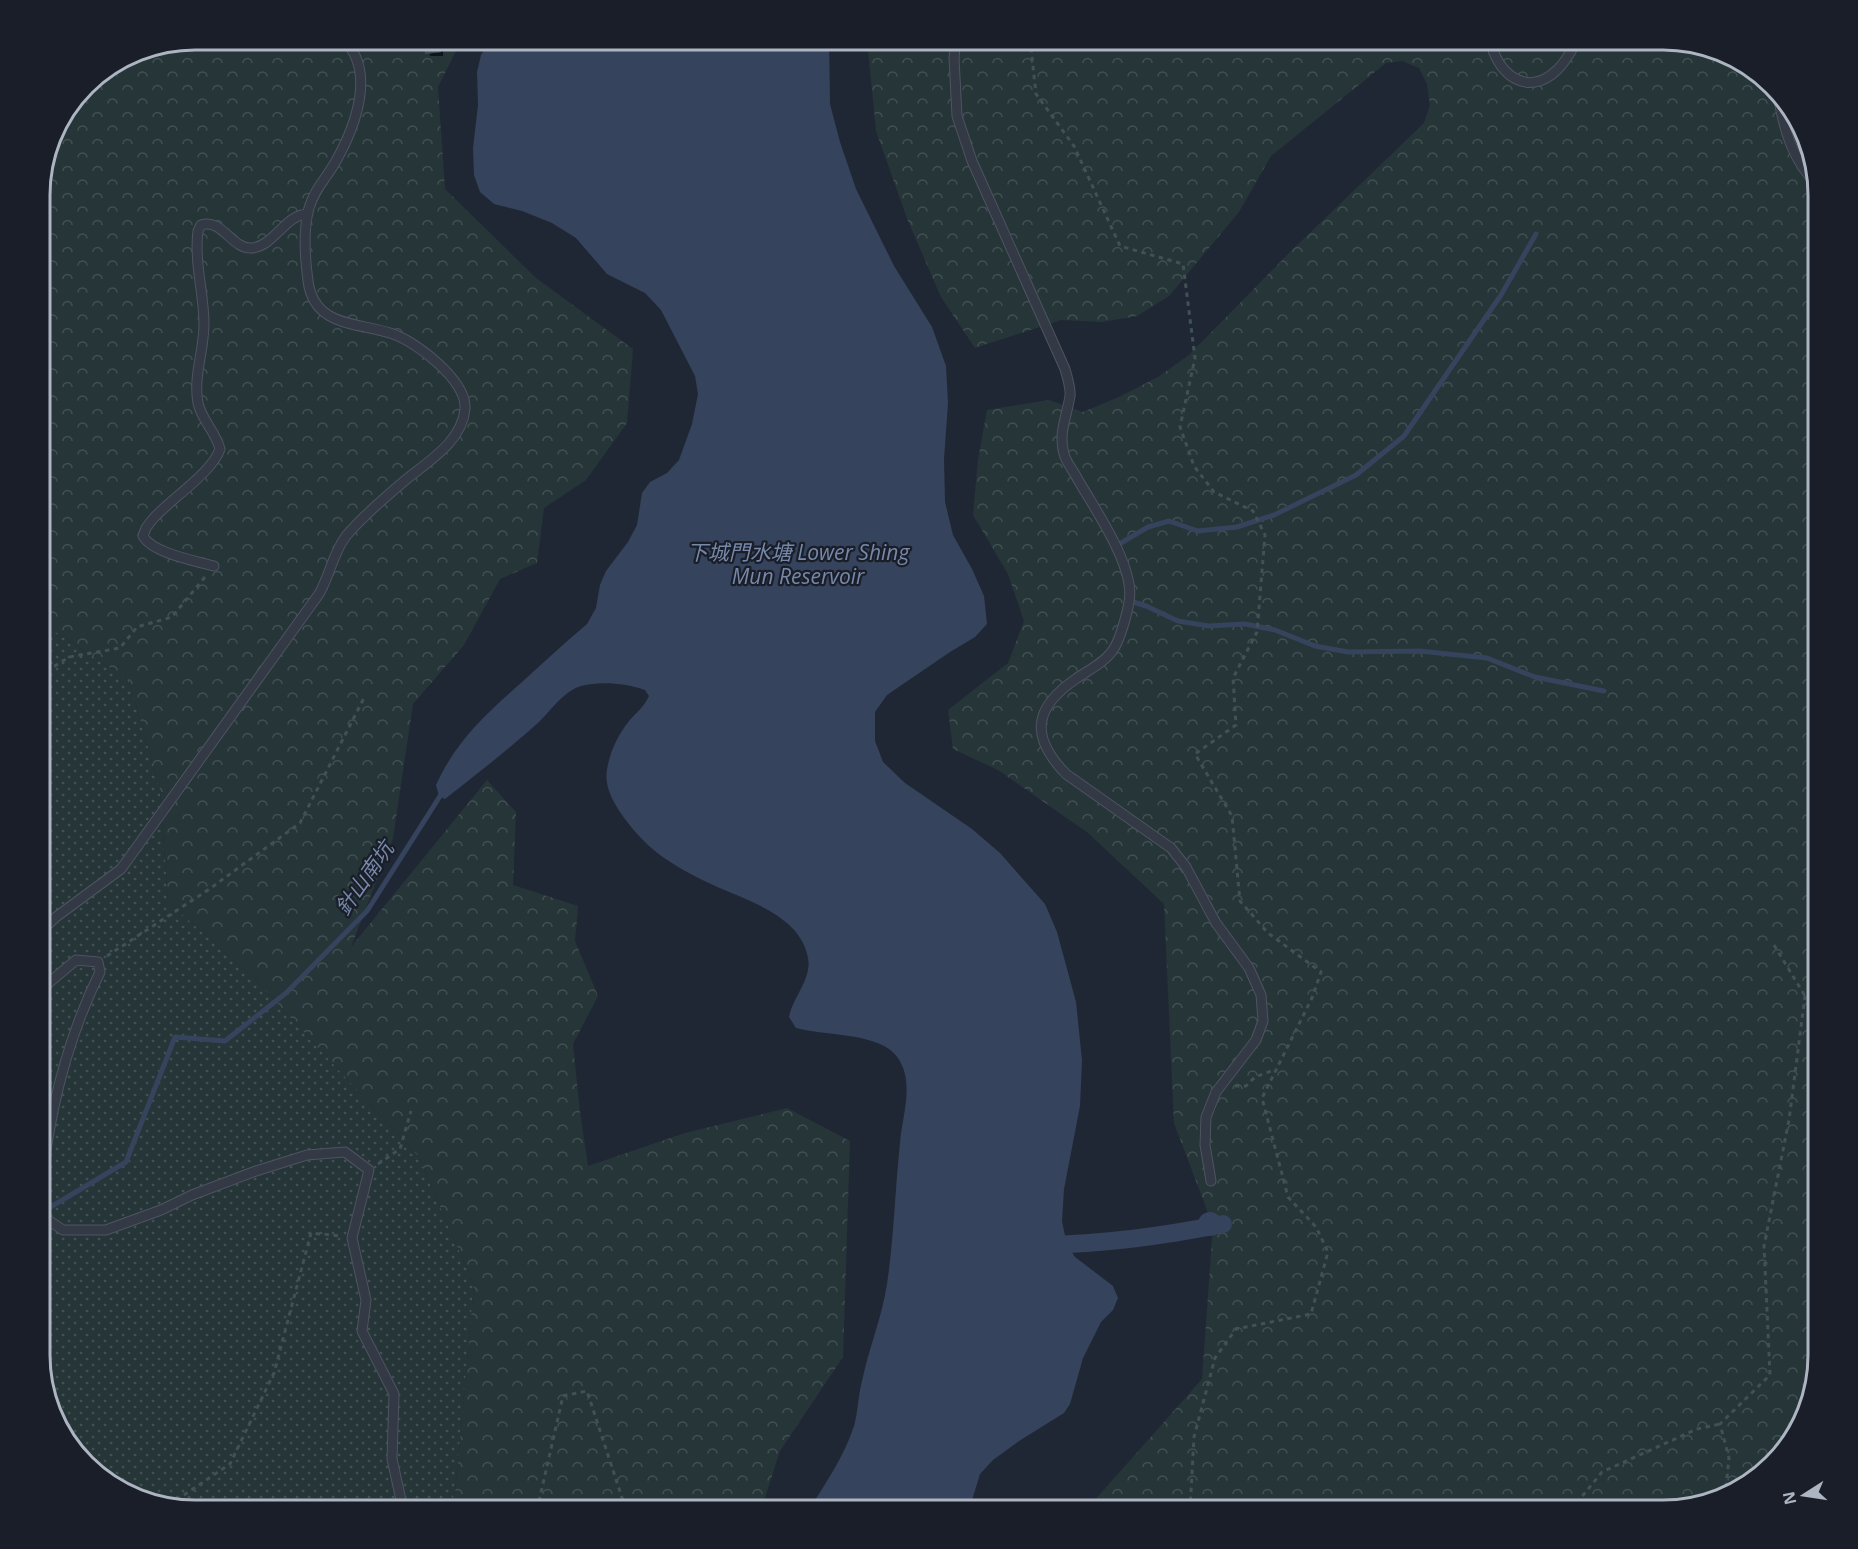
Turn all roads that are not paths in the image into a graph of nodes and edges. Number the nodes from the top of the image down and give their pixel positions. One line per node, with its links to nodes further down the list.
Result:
1 (352, 50): 7 (lane)
2 (955, 50): 12 (lane)
3 (1493, 50): 4 (lane)
4 (1570, 50)
5 (1781, 109): 6 (lane)
6 (1806, 173)
7 (308, 214): 8 (lane); 9 (lane)
8 (214, 566)
9 (50, 923)
10 (50, 982): 11 (lane)
11 (50, 1130)
12 (1211, 1180)
13 (50, 1221): 14 (lane)
14 (401, 1500)

